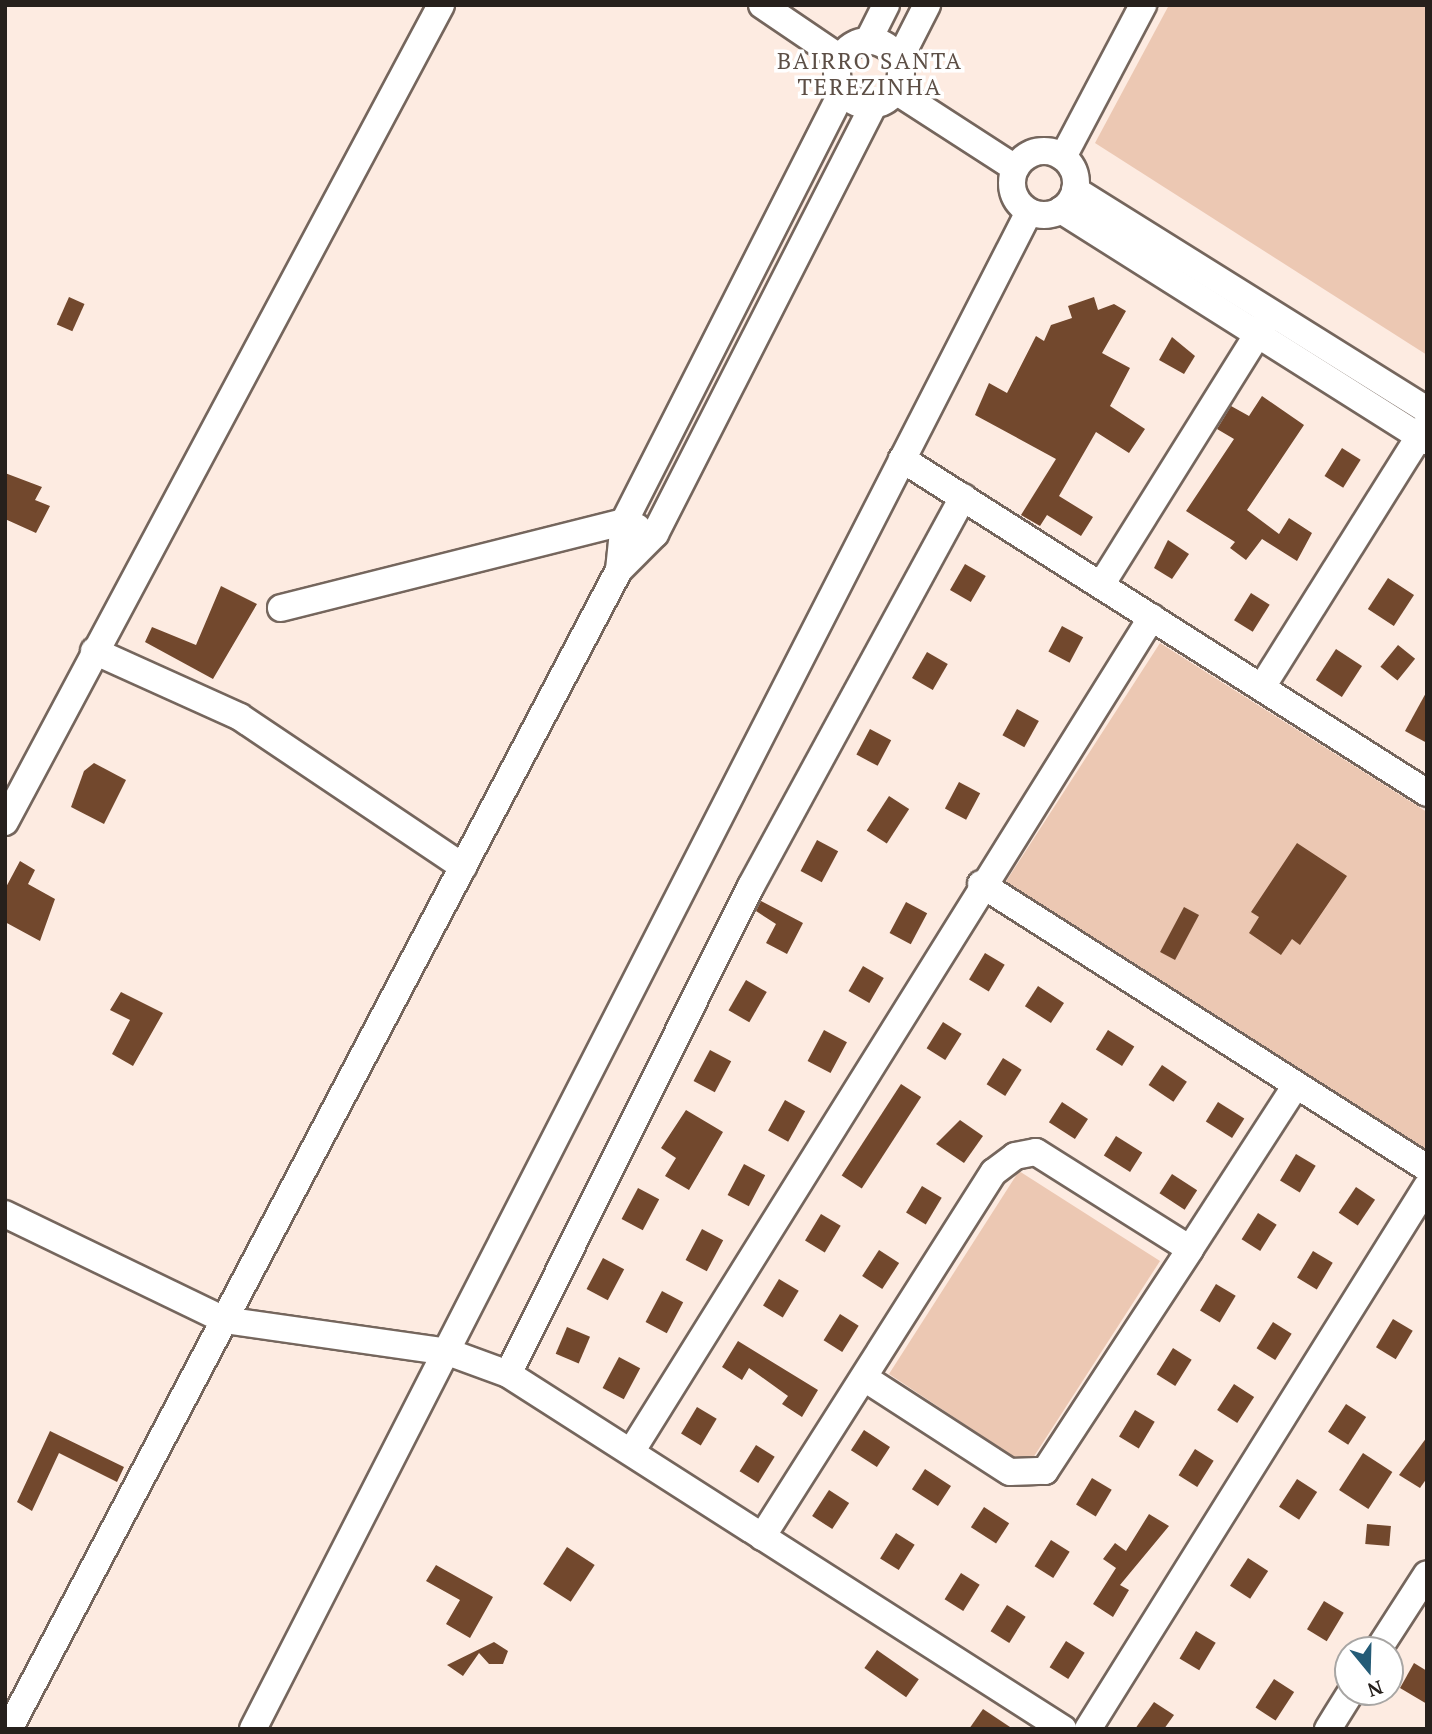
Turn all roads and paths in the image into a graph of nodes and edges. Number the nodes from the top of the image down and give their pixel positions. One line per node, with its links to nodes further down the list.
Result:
1 (441, 5): 26 (street)
2 (762, 5): 7 (street)
3 (886, 5): 6 (street)
4 (927, 5): 8 (street)
5 (1143, 5): 11 (street)
6 (868, 41): 7 (street); 8 (street)
7 (840, 58): 9 (street)
8 (899, 60): 10 (street)
9 (842, 92): 10 (street); 20 (street)
10 (886, 98): 12 (street); 21 (street)
11 (1063, 157): 12 (street); 13 (street)
12 (1015, 169): 14 (street)
13 (1068, 200): 14 (street); 15 (street)
14 (1029, 212): 18 (street)
15 (1264, 323): 16 (street); 17 (street); 23 (street)
16 (1427, 410)
17 (1424, 434): 27 (street)
18 (902, 459): 19 (street); 38 (street)
19 (963, 497): 23 (street); 39 (street)
20 (624, 522): 21 (street); 22 (street); 24 (street)
21 (655, 534): 22 (street)
22 (619, 570): 30 (street)
23 (1101, 585): 25 (street)
24 (281, 608)
25 (1152, 617): 27 (street); 31 (street)
26 (94, 651): 29 (street); 30 (street)
27 (1262, 687): 28 (street)
28 (1427, 793)
29 (5, 822)
30 (463, 867): 37 (street)
31 (981, 884): 32 (street); 41 (street)
32 (1295, 1087): 33 (street); 36 (street)
33 (1427, 1168)
34 (1427, 1185): 49 (street)
35 (5, 1214): 37 (street)
36 (1190, 1249): 40 (street); 40 (street)
37 (224, 1320): 38 (street); 47 (street)
38 (448, 1352): 39 (street); 48 (street)
39 (508, 1374): 41 (street)
40 (866, 1379): 42 (street)
41 (631, 1452): 42 (street)
42 (762, 1537): 46 (street)
43 (1427, 1574): 44 (street)
44 (1387, 1636)
45 (1342, 1706): 50 (street)
46 (1048, 1725)
47 (9, 1729)
48 (253, 1729)
49 (1088, 1729)
50 (1328, 1729)

